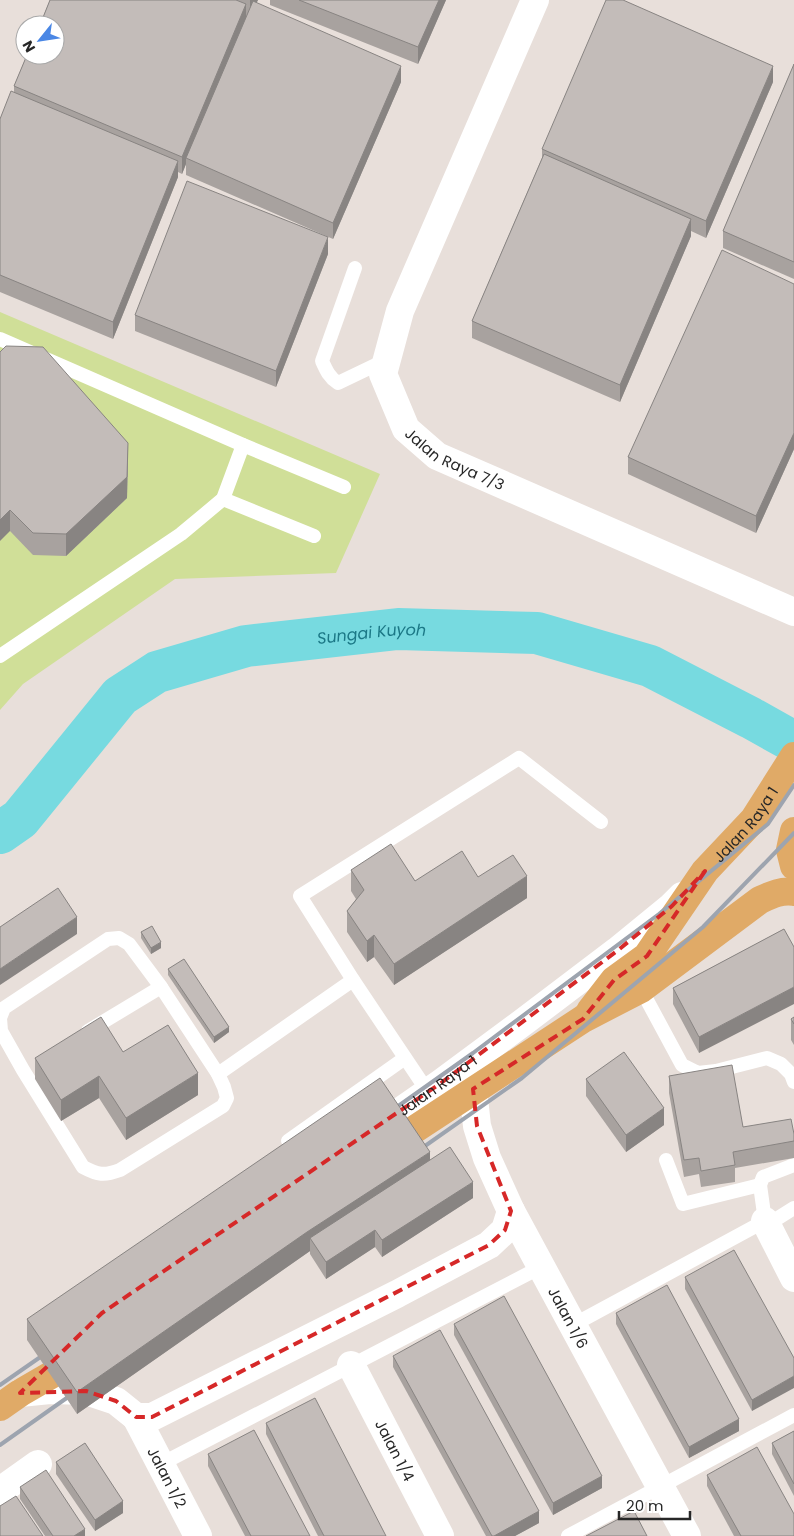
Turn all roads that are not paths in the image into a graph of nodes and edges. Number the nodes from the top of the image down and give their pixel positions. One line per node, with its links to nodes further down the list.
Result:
1 (535, 0): 4 (street, Jalan Raya 7/3)
2 (355, 268): 4 (lane)
3 (0, 339): 5 (lane)
4 (386, 360): 9 (street, Jalan Raya 7/3)
5 (243, 445): 6 (lane); 7 (lane)
6 (344, 487)
7 (223, 499): 8 (lane); 10 (lane)
8 (314, 536)
9 (794, 612)
10 (0, 656)
11 (794, 756): 15 (main road, Jalan Raya 1)
12 (601, 822): 17 (lane)
13 (794, 832): 14 (main road)
14 (794, 866)
15 (705, 871): 20 (main road); 26 (street, Jalan Raya 1)
16 (794, 892): 19 (main road, Jalan Raya 1)
17 (353, 980): 22 (lane); 23 (lane)
18 (162, 987): 21 (lane); 23 (lane); 23 (lane)
19 (641, 989): 20 (main road, Jalan Raya 1); 24 (lane)
20 (583, 1020): 25 (main road, Jalan Raya 1)
21 (73, 1040)
22 (405, 1058): 26 (lane); 27 (lane)
23 (218, 1074)
24 (794, 1082)
25 (473, 1090): 28 (main road, Jalan Raya 1); 33 (street, Jalan 1/6)
26 (428, 1092): 28 (street, Jalan Raya 1)
27 (288, 1141)
28 (356, 1154)
29 (666, 1160): 31 (lane)
30 (794, 1165): 31 (lane)
31 (760, 1185): 34 (lane)
32 (794, 1208): 34 (lane)
33 (511, 1211): 35 (street, Jalan 1/6); 42 (street)
34 (766, 1223): 36 (street); 37 (lane)
35 (541, 1267): 37 (street, Jalan 1/6); 39 (lane)
36 (794, 1278)
37 (572, 1325): 45 (street, Jalan 1/6)
38 (93, 1337): 40 (main road)
39 (351, 1364): 44 (lane); 48 (street, Jalan 1/4)
40 (10, 1400): 42 (street)
41 (794, 1415): 45 (lane)
42 (136, 1417): 44 (street, Jalan 1/2)
43 (38, 1464): 46 (street)
44 (161, 1464): 47 (street, Jalan 1/2)
45 (660, 1487): 49 (lane); 50 (street, Jalan 1/6)
46 (0, 1491)
47 (198, 1536)
48 (440, 1536)
49 (568, 1536)
50 (687, 1536)

